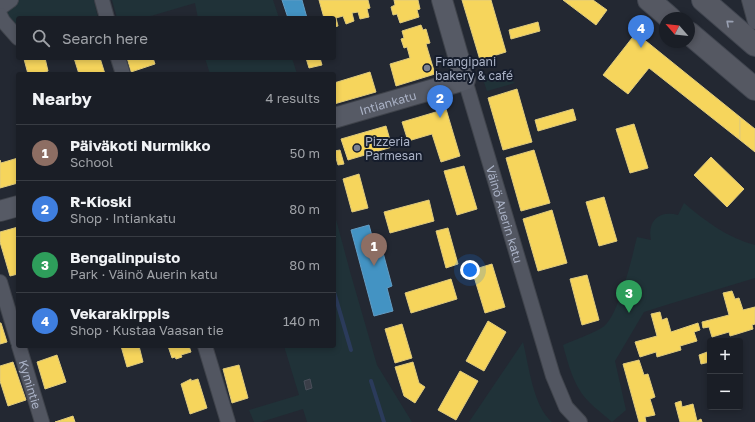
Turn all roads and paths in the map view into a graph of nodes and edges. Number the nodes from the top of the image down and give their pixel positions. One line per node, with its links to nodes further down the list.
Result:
1 (11, 0): 7 (street)
2 (102, 0): 10 (street)
3 (442, 0): 17 (street, Väinö Auerin katu)
4 (649, 0): 8 (main road)
5 (703, 0): 14 (main road, one-way to 5)
6 (749, 0): 11 (street)
7 (0, 8)
8 (663, 12)
9 (0, 15): 12 (street)
10 (106, 16)
11 (755, 22)
12 (16, 36)
13 (695, 39): 18 (main road)
14 (755, 45)
15 (119, 60): 16 (street)
16 (122, 72)
17 (465, 80): 19 (street, Intiankatu); 28 (street, Väinö Auerin katu)
18 (755, 89)
19 (336, 117)
20 (16, 207): 21 (street)
21 (0, 211)
22 (0, 282): 23 (street)
23 (16, 335)
24 (20, 348): 26 (street, Kymintie)
25 (206, 348): 27 (street)
26 (42, 422)
27 (228, 422)
28 (580, 422)

